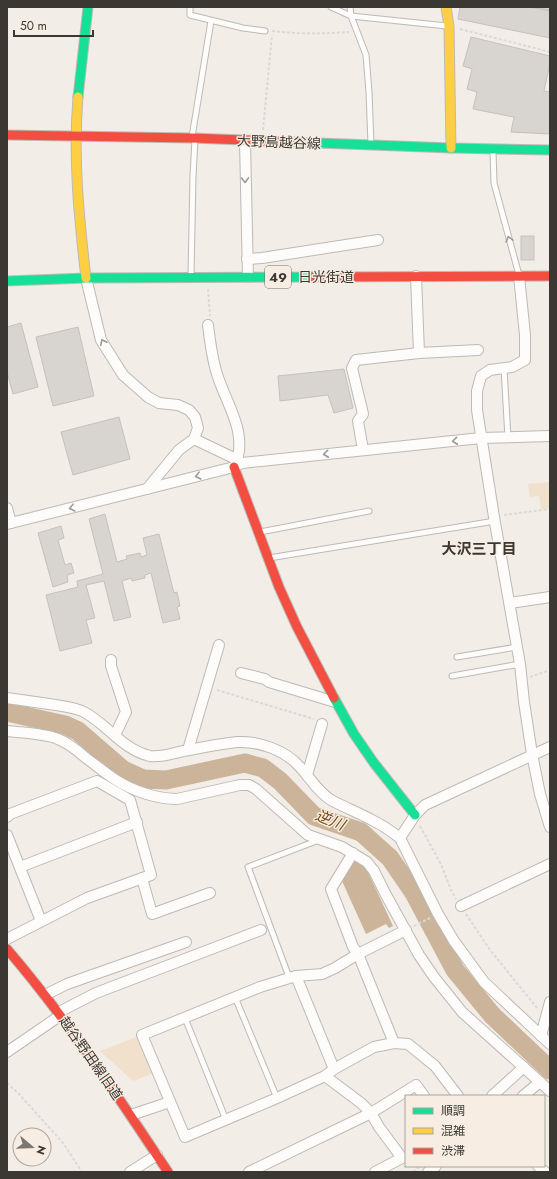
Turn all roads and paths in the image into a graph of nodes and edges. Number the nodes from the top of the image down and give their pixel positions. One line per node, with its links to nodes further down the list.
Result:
1 (88, 7): 14 (main road)
2 (190, 7): 7 (lane)
3 (331, 7): 6 (lane)
4 (350, 7): 6 (lane)
5 (446, 7): 8 (main road)
6 (351, 16): 8 (lane); 11 (lane)
7 (211, 21): 9 (lane); 15 (lane)
8 (449, 26): 12 (path); 19 (main road)
9 (265, 31): 10 (path)
10 (273, 31): 11 (path); 17 (path)
11 (357, 31): 18 (lane)
12 (550, 52)
13 (7, 135): 14 (main road, 大野島越谷線)
14 (76, 136): 15 (main road, 大野島越谷線); 30 (main road)
15 (194, 138): 16 (main road, 大野島越谷線); 27 (lane)
16 (245, 141): 17 (main road, 大野島越谷線); 23 (street, one-way to 23)
17 (261, 141): 18 (main road, 大野島越谷線)
18 (371, 145): 19 (main road, 大野島越谷線)
19 (451, 148): 20 (main road, 大野島越谷線)
20 (493, 149): 21 (main road, 大野島越谷線); 25 (lane, one-way to 20)
21 (550, 150)
22 (378, 240): 23 (street)
23 (247, 259): 29 (street)
24 (416, 276): 25 (main road, 日光街道 / 49); 29 (main road, 日光街道 / 49); 34 (street)
25 (519, 276): 26 (main road, 日光街道 / 49); 35 (street)
26 (550, 276)
27 (191, 277): 28 (main road, 日光街道 / 49); 30 (main road, 日光街道 / 49)
28 (208, 277): 29 (main road, 日光街道 / 49); 32 (path)
29 (248, 277)
30 (86, 278): 31 (main road, 日光街道 / 49); 39 (street, one-way to 30)
31 (7, 281)
32 (208, 325): 41 (street)
33 (478, 350): 34 (street)
34 (419, 353): 40 (street)
35 (504, 368): 37 (street); 38 (lane)
36 (550, 436): 38 (street)
37 (482, 438): 38 (street); 40 (street, one-way to 40); 46 (street)
38 (508, 438)
39 (194, 439): 41 (street); 42 (street)
40 (363, 450): 41 (street, one-way to 41)
41 (236, 464): 42 (street, one-way to 42); 48 (main road)
42 (147, 489): 47 (street, one-way to 47)
43 (7, 508): 47 (street)
44 (550, 509): 46 (path)
45 (369, 511): 48 (lane)
46 (494, 519): 49 (lane); 51 (street)
47 (9, 523)
48 (259, 532): 49 (main road)
49 (269, 558): 63 (main road)
50 (550, 597): 51 (street)
51 (510, 603): 53 (street)
52 (218, 645): 61 (street)
53 (517, 647): 54 (lane); 56 (street)
54 (458, 657)
55 (111, 660): 66 (street)
56 (520, 664): 59 (lane); 60 (street)
57 (550, 670): 60 (path)
58 (241, 672): 63 (street)
59 (452, 676)
60 (522, 680): 69 (street)
61 (206, 687): 64 (path); 68 (street)
62 (7, 698): 66 (street)
63 (335, 702): 71 (main road)
64 (322, 723): 70 (street)
65 (7, 731): 77 (street)
66 (115, 736): 68 (street)
67 (550, 747): 69 (street)
68 (188, 750): 70 (street)
69 (532, 754): 71 (street); 74 (street)
70 (307, 775): 76 (street)
71 (415, 815): 76 (street); 83 (path)
72 (7, 816): 73 (street)
73 (137, 822): 80 (street); 81 (street)
74 (550, 827)
75 (7, 835): 80 (street)
76 (400, 838): 99 (street)
77 (320, 840): 78 (street); 92 (lane)
78 (353, 853): 86 (street); 91 (street)
79 (550, 864): 83 (street)
80 (20, 867): 85 (street)
81 (142, 878): 82 (street); 85 (street)
82 (210, 893)
83 (461, 906): 98 (path)
84 (429, 918): 86 (path)
85 (42, 921): 88 (street)
86 (409, 928): 91 (street); 103 (street)
87 (261, 930): 96 (street)
88 (7, 938)
89 (186, 942): 93 (street)
90 (7, 949): 93 (main road, 越谷野田線旧道)
91 (358, 954): 92 (street); 100 (street)
92 (292, 976): 94 (street); 104 (street)
93 (45, 995): 96 (main road, 越谷野田線旧道)
94 (235, 997): 97 (street); 113 (lane)
95 (550, 1002): 98 (street)
96 (60, 1013): 102 (street); 116 (main road, 越谷野田線旧道)
97 (185, 1018): 114 (street); 117 (lane)
98 (546, 1018): 99 (street)
99 (541, 1036): 101 (street)
100 (394, 1043): 104 (street); 110 (street)
101 (550, 1044)
102 (7, 1052)
103 (524, 1067): 106 (street); 111 (street)
104 (334, 1069): 105 (street)
105 (325, 1076): 113 (street); 115 (street)
106 (540, 1082): 108 (street); 112 (street)
107 (7, 1083): 119 (path)
108 (550, 1091)
109 (423, 1095): 115 (street)
110 (457, 1095)
111 (493, 1095)
112 (524, 1095)
113 (277, 1098): 117 (street)
114 (170, 1102): 116 (street); 117 (street)
115 (371, 1113): 122 (street); 123 (street)
116 (131, 1115): 118 (main road, 越谷野田線旧道)
117 (226, 1120)
118 (157, 1155): 120 (street); 121 (main road, 越谷野田線旧道)
119 (82, 1172)
120 (130, 1172)
121 (168, 1172)
122 (249, 1172)
123 (375, 1172)

